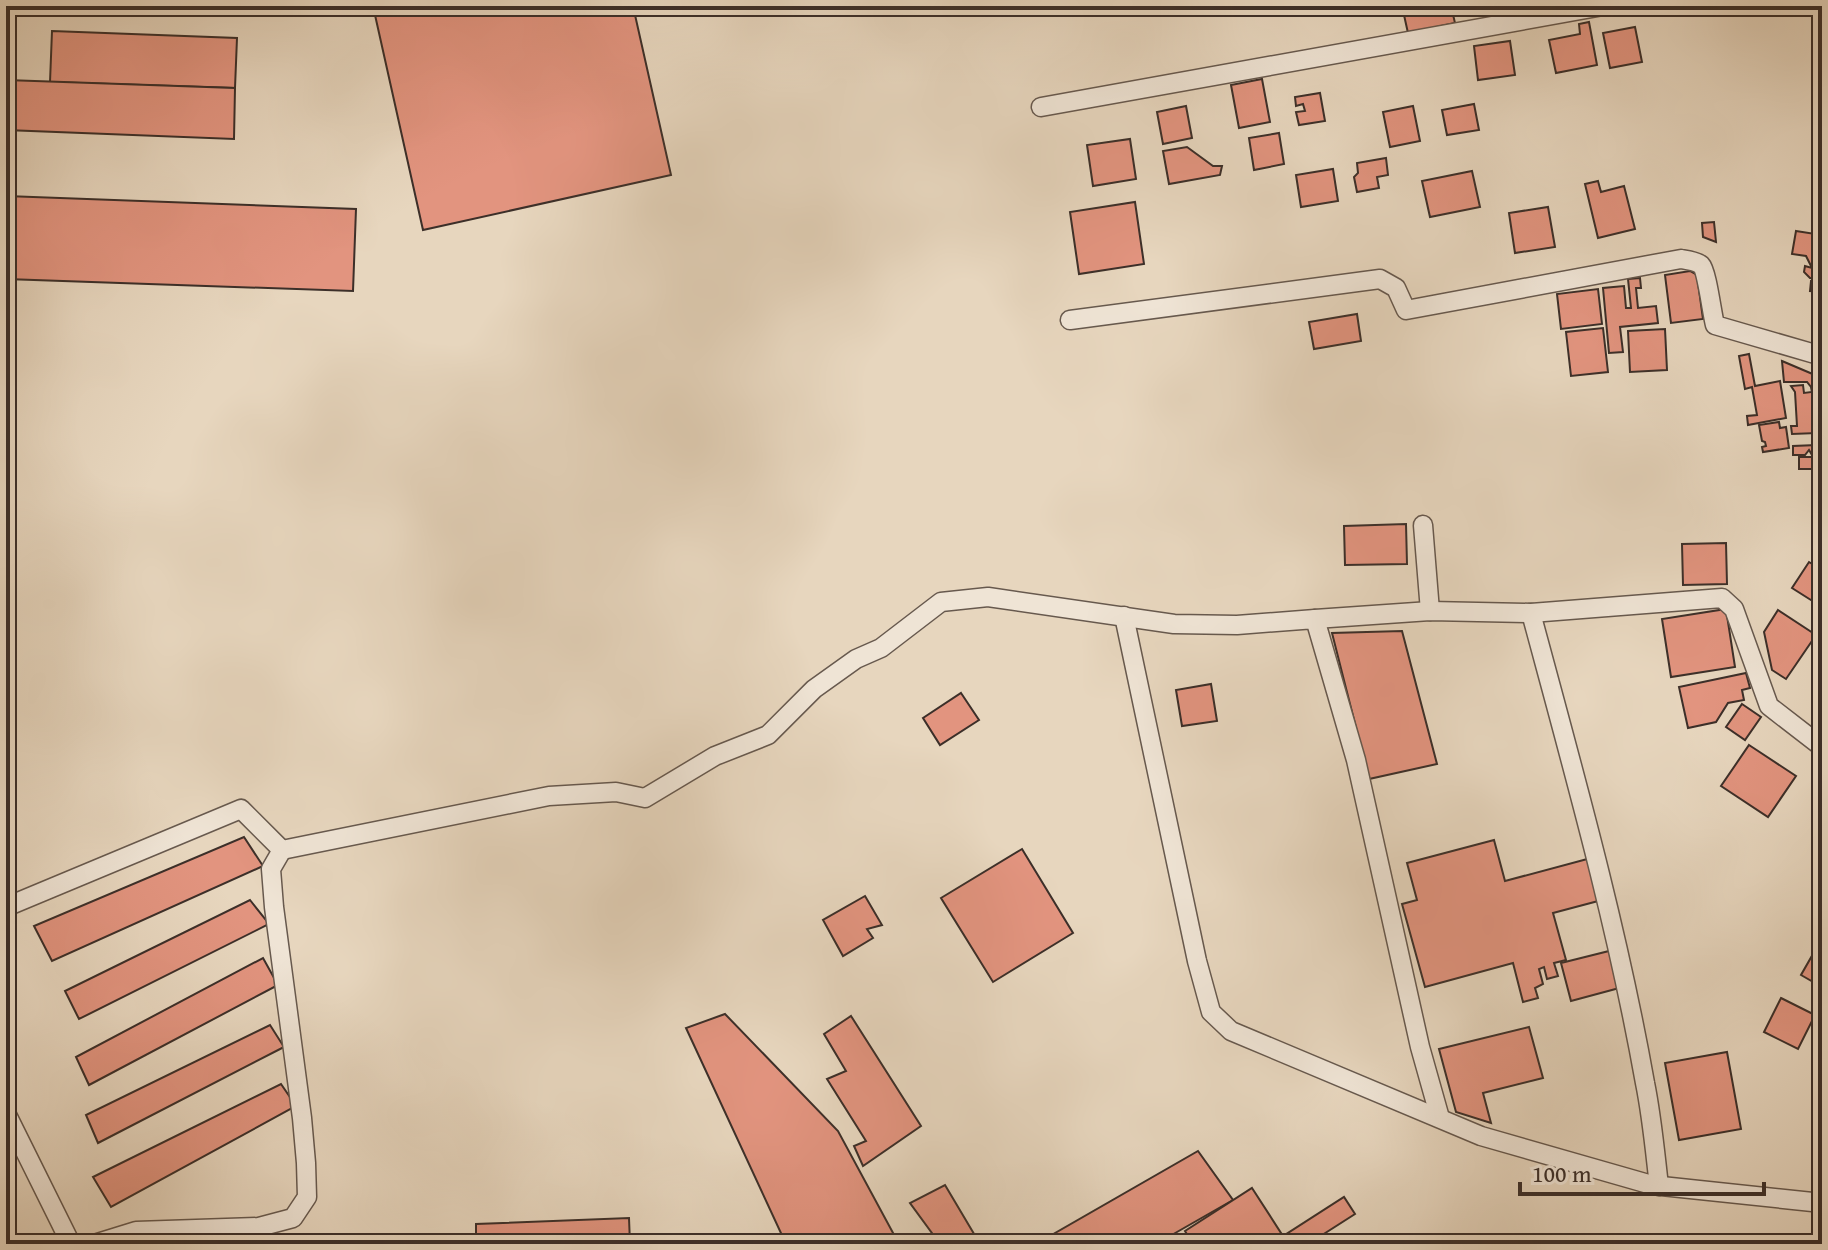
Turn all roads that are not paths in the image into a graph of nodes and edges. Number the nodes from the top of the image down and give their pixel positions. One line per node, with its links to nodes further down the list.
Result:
1 (1603, 6): 2 (street)
2 (1041, 107)
3 (1070, 320): 4 (street)
4 (1822, 356)
5 (1423, 525): 6 (street)
6 (1430, 611): 7 (street); 9 (street)
7 (1531, 613): 10 (street); 15 (street)
8 (1124, 616): 9 (street); 11 (street); 14 (street)
9 (1315, 619): 14 (street)
10 (1822, 747)
11 (282, 850): 12 (street); 18 (street)
12 (6, 907)
13 (6, 1113): 17 (street)
14 (1440, 1118): 15 (street)
15 (1659, 1186): 16 (street)
16 (1822, 1203)
17 (71, 1244)
18 (94, 1244)

